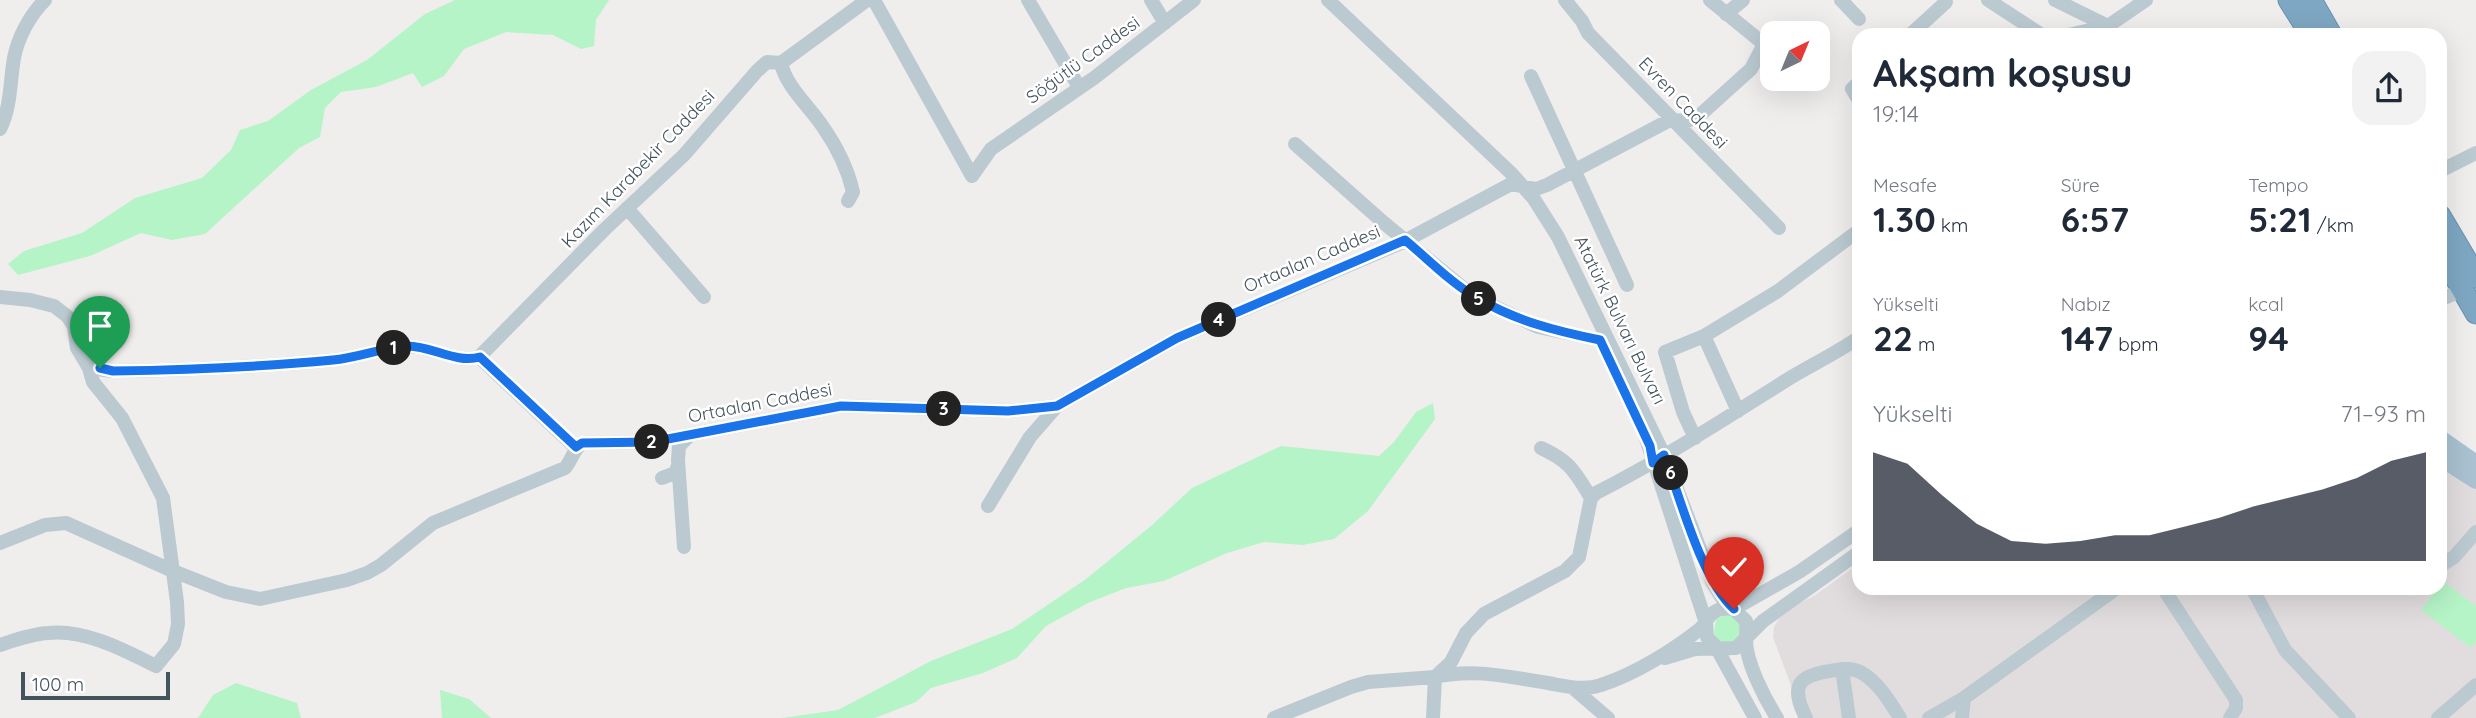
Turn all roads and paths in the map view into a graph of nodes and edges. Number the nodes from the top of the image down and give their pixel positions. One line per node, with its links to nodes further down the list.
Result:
1 (45, 0): 31 (street)
2 (867, 0): 27 (street, Kazım Karabekir Caddesi)
3 (874, 0): 29 (street, Söğütlü Caddesi)
4 (1028, 0): 29 (street)
5 (1151, 0): 21 (street)
6 (1194, 0): 21 (street, Söğütlü Caddesi)
7 (1317, 0): 36 (street, Atatürk Bulvarı Bulvarı)
8 (1328, 0): 36 (street, Atatürk Bulvarı Bulvarı)
9 (1565, 0): 30 (street, Evren Caddesi)
10 (1710, 0): 19 (street)
11 (1743, 0): 19 (street)
12 (1841, 0): 20 (street)
13 (1988, 0): 23 (street)
14 (2055, 0): 24 (street)
15 (2146, 0): 24 (street)
16 (2289, 0): 25 (highway)
17 (2311, 0): 26 (highway)
18 (1946, 2): 22 (street)
19 (1726, 14): 30 (street, Ortaalan Caddesi)
20 (1859, 19)
21 (1165, 23): 29 (street, Söğütlü Caddesi)
22 (1918, 28)
23 (2031, 28)
24 (2115, 28)
25 (2307, 28)
26 (2328, 28)
27 (781, 63): 37 (street); 38 (street, Kazım Karabekir Caddesi)
28 (1531, 76): 35 (street)
29 (1079, 87)
30 (1676, 122): 35 (street, Ortaalan Caddesi); 39 (street, Evren Caddesi)
31 (0, 129)
32 (1295, 144): 42 (street)
33 (2476, 153): 34 (street)
34 (2447, 168)
35 (1574, 170): 36 (street, Ortaalan Caddesi); 45 (street)
36 (1517, 185): 42 (street, Ortaalan Caddesi); 51 (street, Atatürk Bulvarı Bulvarı); 62 (street, Atatürk Bulvarı Bulvarı)
37 (848, 201)
38 (627, 208): 48 (street); 53 (street, Kazım Karabekir Caddesi)
39 (1779, 228)
40 (2447, 232): 44 (highway)
41 (1852, 236): 50 (street)
42 (1405, 240): 51 (street); 55 (street, Ortaalan Caddesi)
43 (2447, 259): 44 (highway)
44 (2469, 284): 47 (street); 49 (highway)
45 (1627, 285)
46 (0, 296): 54 (street)
47 (2447, 296)
48 (704, 297)
49 (2476, 313)
50 (1704, 336): 56 (street); 58 (street)
51 (1600, 340): 62 (street, Atatürk Bulvarı Bulvarı)
52 (1852, 342): 56 (street)
53 (480, 357): 54 (street); 60 (street)
54 (89, 368): 76 (street)
55 (1057, 406): 57 (street, Ortaalan Caddesi); 69 (street)
56 (1738, 411): 58 (street)
57 (688, 437): 60 (street, Ortaalan Caddesi); 65 (street)
58 (1695, 438): 62 (street)
59 (2447, 444): 64 (main road)
60 (576, 447): 76 (street)
61 (1541, 448): 68 (street)
62 (1659, 459): 68 (street); 80 (street, Atatürk Bulvarı Bulvarı); 81 (street, Atatürk Bulvarı Bulvarı)
63 (2447, 461): 67 (main road)
64 (2476, 464)
65 (678, 466): 66 (street); 73 (street)
66 (662, 478)
67 (2476, 480)
68 (1591, 498): 87 (street)
69 (988, 506)
70 (2476, 532): 75 (street)
71 (1852, 535): 80 (street)
72 (0, 543): 76 (street)
73 (684, 547)
74 (1852, 557): 82 (street)
75 (2447, 562)
76 (173, 572): 83 (street)
77 (2108, 595): 90 (street)
78 (2168, 595): 101 (street)
79 (2256, 595): 102 (street)
80 (1734, 609): 81 (street); 82 (street, Atatürk Bulvarı Bulvarı)
81 (1706, 623): 84 (street, Atatürk Bulvarı Bulvarı); 85 (street)
82 (1746, 638): 84 (street); 95 (street, Atatürk Bulvarı Bulvarı)
83 (0, 645)
84 (1716, 647): 85 (street); 94 (street, Atatürk Bulvarı Bulvarı)
85 (1647, 664): 89 (street)
86 (1842, 669): 96 (street); 97 (street); 98 (street)
87 (1435, 677): 89 (street); 91 (street); 92 (street)
88 (2476, 685): 103 (street)
89 (1572, 687): 93 (street)
90 (1964, 698): 99 (street); 100 (street)
91 (1274, 718)
92 (1433, 718)
93 (1608, 718)
94 (1755, 718)
95 (1777, 718)
96 (1806, 718)
97 (1849, 718)
98 (1900, 718)
99 (1929, 718)
100 (1962, 718)
101 (2230, 718)
102 (2349, 718)
103 (2438, 718)

